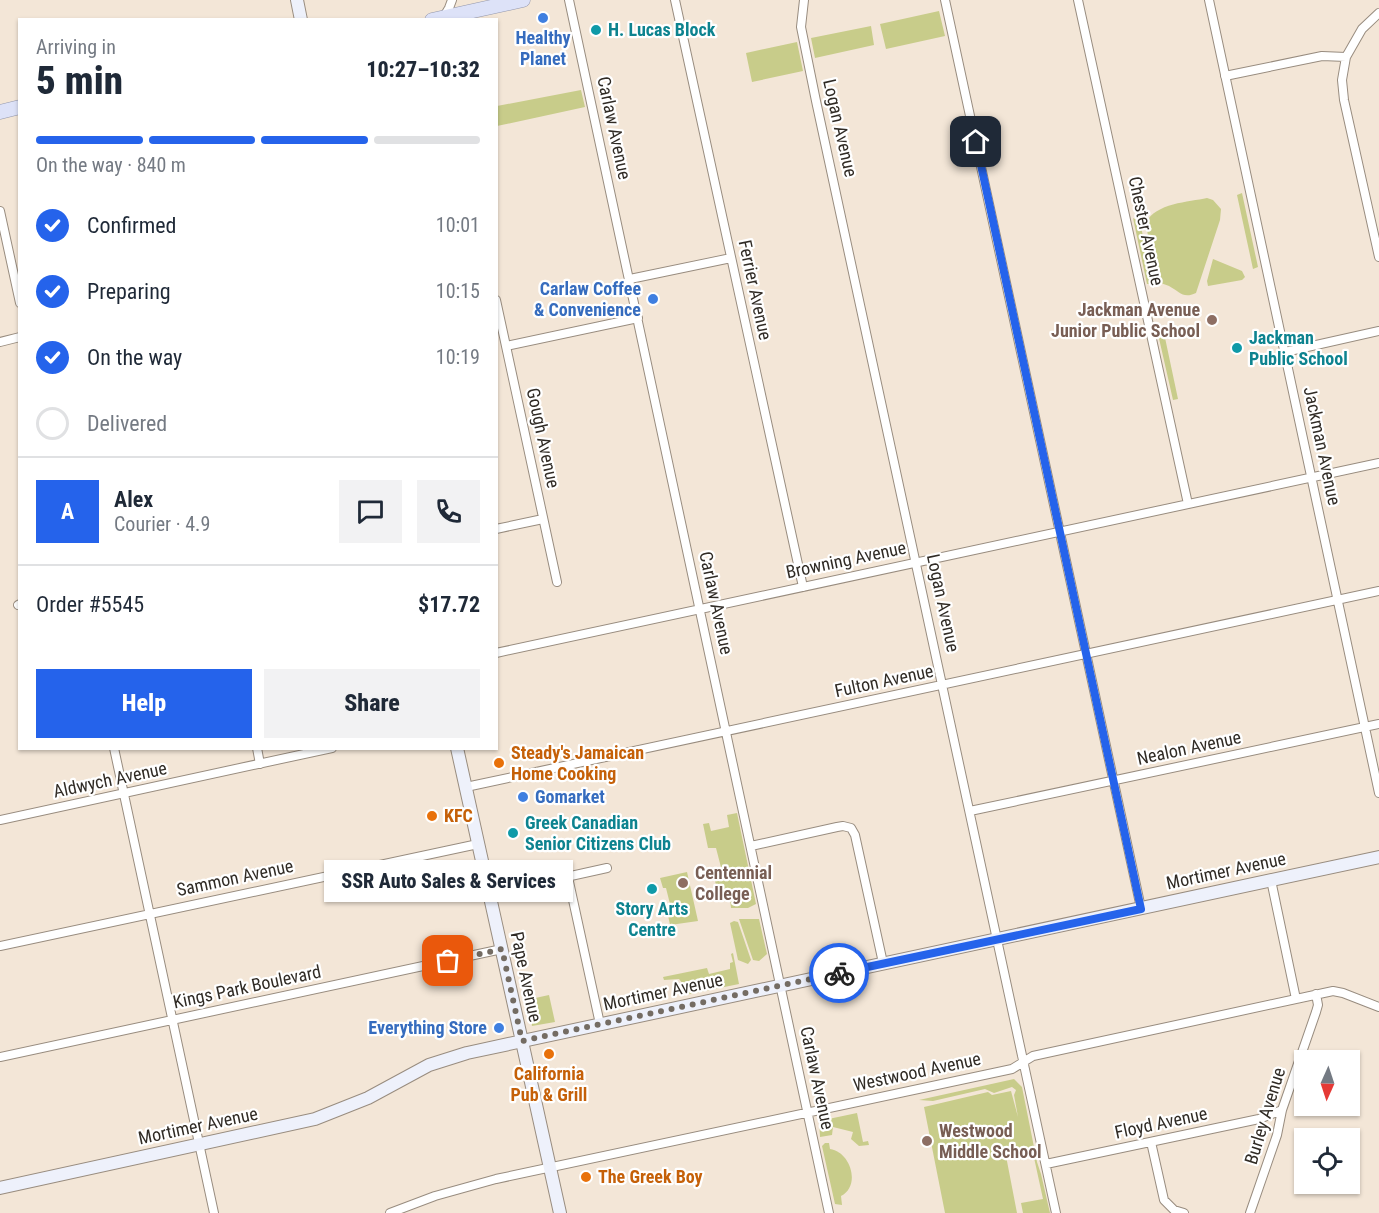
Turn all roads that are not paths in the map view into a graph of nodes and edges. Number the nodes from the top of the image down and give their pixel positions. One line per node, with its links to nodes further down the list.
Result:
1 (297, 0): 11 (street)
2 (452, 0): 12 (street)
3 (523, 0): 13 (main road)
4 (569, 0): 22 (street, Carlaw Avenue)
5 (675, 0): 21 (street, Ferrier Avenue)
6 (804, 0): 37 (street, Logan Avenue)
7 (945, 0): 36 (street)
8 (1078, 0): 33 (street, Chester Avenue)
9 (1209, 0): 15 (street, Jackman Avenue)
10 (1379, 14): 14 (street)
11 (301, 18)
12 (440, 18)
13 (443, 18)
14 (1346, 57): 15 (street); 19 (street)
15 (1225, 76): 30 (street, Jackman Avenue)
16 (18, 108): 17 (main road)
17 (0, 112)
18 (0, 211): 23 (street)
19 (1376, 224): 20 (street)
20 (1379, 257)
21 (731, 258): 22 (street); 39 (street, Ferrier Avenue)
22 (630, 279): 25 (street, Carlaw Avenue)
23 (18, 294)
24 (498, 309): 29 (street, Gough Avenue)
25 (638, 318): 29 (street); 42 (street, Carlaw Avenue)
26 (1379, 331): 30 (street)
27 (18, 338): 28 (street)
28 (0, 342)
29 (506, 346): 34 (street, Gough Avenue)
30 (1285, 352): 32 (street, Jackman Avenue)
31 (1379, 463): 32 (street, Browning Avenue)
32 (1312, 477): 33 (street, Browning Avenue); 41 (street, Jackman Avenue)
33 (1188, 504): 36 (street, Browning Avenue)
34 (543, 519): 35 (street); 38 (street, Gough Avenue)
35 (498, 529)
36 (1060, 531): 37 (street, Browning Avenue); 44 (street)
37 (917, 562): 39 (street, Browning Avenue); 45 (street, Logan Avenue)
38 (557, 582)
39 (803, 586): 42 (street, Browning Avenue)
40 (1379, 591): 41 (street, Fulton Avenue)
41 (1338, 600): 44 (street, Fulton Avenue); 47 (street, Jackman Avenue)
42 (700, 609): 43 (street, Browning Avenue); 48 (street, Carlaw Avenue)
43 (498, 653)
44 (1086, 654): 45 (street, Fulton Avenue); 54 (street)
45 (944, 685): 48 (street, Fulton Avenue); 58 (street, Logan Avenue)
46 (1379, 724): 47 (street, Nealon Avenue)
47 (1365, 727): 54 (street, Nealon Avenue); 56 (street, Jackman Avenue)
48 (725, 731): 55 (street, Fulton Avenue); 61 (street, Carlaw Avenue)
49 (114, 750): 57 (street)
50 (257, 750): 53 (street)
51 (323, 750): 53 (street, Aldwych Avenue)
52 (457, 750): 55 (street, Pape Avenue)
53 (260, 764): 57 (street, Aldwych Avenue)
54 (1113, 781): 58 (street, Nealon Avenue); 67 (street)
55 (466, 787): 60 (street, Pape Avenue)
56 (1379, 793)
57 (124, 795): 59 (street, Aldwych Avenue); 68 (street)
58 (970, 812): 69 (street, Logan Avenue)
59 (0, 820)
60 (478, 844): 66 (street, Pape Avenue); 68 (street, Sammon Avenue)
61 (751, 846): 72 (street); 73 (street, Carlaw Avenue)
62 (1379, 857): 65 (street, Mortimer Avenue)
63 (607, 868): 64 (street)
64 (568, 877): 66 (street); 78 (street)
65 (1271, 880): 67 (street, Mortimer Avenue); 75 (street)
66 (489, 894): 71 (street, Pape Avenue)
67 (1141, 909): 69 (street, Mortimer Avenue)
68 (150, 914): 70 (street, Sammon Avenue); 77 (street)
69 (998, 939): 72 (street, Mortimer Avenue); 81 (street, Logan Avenue)
70 (0, 946)
71 (502, 949): 77 (street, Kings Park Boulevard); 79 (street, Pape Avenue)
72 (883, 963): 73 (street, Mortimer Avenue)
73 (780, 986): 78 (street, Mortimer Avenue); 83 (street, Carlaw Avenue)
74 (1316, 994): 75 (street, Westwood Avenue); 76 (street, Westwood Avenue); 82 (street, Burley Avenue)
75 (1296, 999): 81 (street, Westwood Avenue)
76 (1379, 1007)
77 (173, 1020): 80 (street, Kings Park Boulevard); 85 (street)
78 (600, 1024): 79 (street, Mortimer Avenue)
79 (522, 1041): 85 (street, Mortimer Avenue); 87 (street, Pape Avenue)
80 (0, 1057)
81 (1023, 1061): 83 (street, Westwood Avenue); 86 (street, Logan Avenue)
82 (1282, 1110): 84 (street, Floyd Avenue); 95 (street, Burley Avenue)
83 (808, 1113): 87 (street, Westwood Avenue); 92 (street, Carlaw Avenue)
84 (1151, 1142): 86 (street, Floyd Avenue); 94 (street)
85 (199, 1144): 88 (street, Mortimer Avenue); 89 (street)
86 (1046, 1164): 93 (street, Logan Avenue)
87 (550, 1168): 90 (street, Westwood Avenue); 91 (street, Pape Avenue)
88 (0, 1188)
89 (214, 1213)
90 (390, 1213)
91 (560, 1213)
92 (829, 1213)
93 (1056, 1213)
94 (1184, 1213)
95 (1250, 1213)

